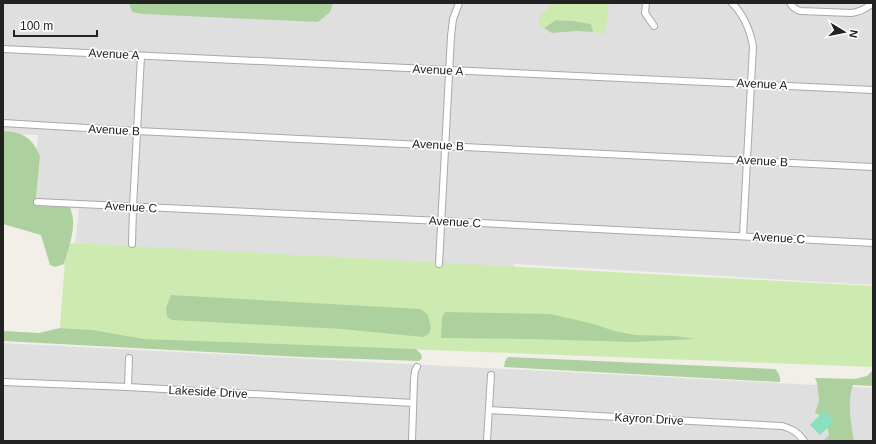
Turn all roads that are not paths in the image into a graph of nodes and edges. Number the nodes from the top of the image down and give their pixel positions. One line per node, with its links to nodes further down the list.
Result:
1 (459, 3): 9 (street)
2 (646, 3): 6 (street)
3 (732, 3): 10 (street)
4 (790, 3): 5 (street)
5 (873, 3)
6 (654, 26)
7 (3, 49): 8 (street, Avenue A)
8 (141, 56): 9 (street, Avenue A); 13 (street)
9 (448, 70): 10 (street, Avenue A); 14 (street)
10 (751, 84): 11 (street, Avenue A); 15 (street)
11 (873, 90)
12 (3, 123): 13 (street, Avenue B)
13 (137, 131): 14 (street, Avenue B); 18 (street)
14 (445, 146): 15 (street, Avenue B); 19 (street)
15 (748, 160): 16 (street, Avenue B); 20 (street)
16 (873, 167)
17 (37, 202): 18 (street, Avenue C)
18 (133, 207): 19 (street, Avenue C); 22 (street)
19 (441, 221): 20 (street, Avenue C); 23 (street)
20 (743, 236): 21 (street, Avenue C)
21 (873, 243)
22 (132, 244)
23 (438, 264)
24 (129, 358): 28 (street)
25 (417, 367): 29 (street)
26 (491, 375): 30 (street)
27 (3, 382): 28 (street, Lakeside Drive)
28 (128, 387): 29 (street, Lakeside Drive)
29 (413, 403): 31 (street)
30 (489, 410): 32 (street); 33 (street, Kayron Drive)
31 (412, 441)
32 (487, 441)
33 (804, 441)

